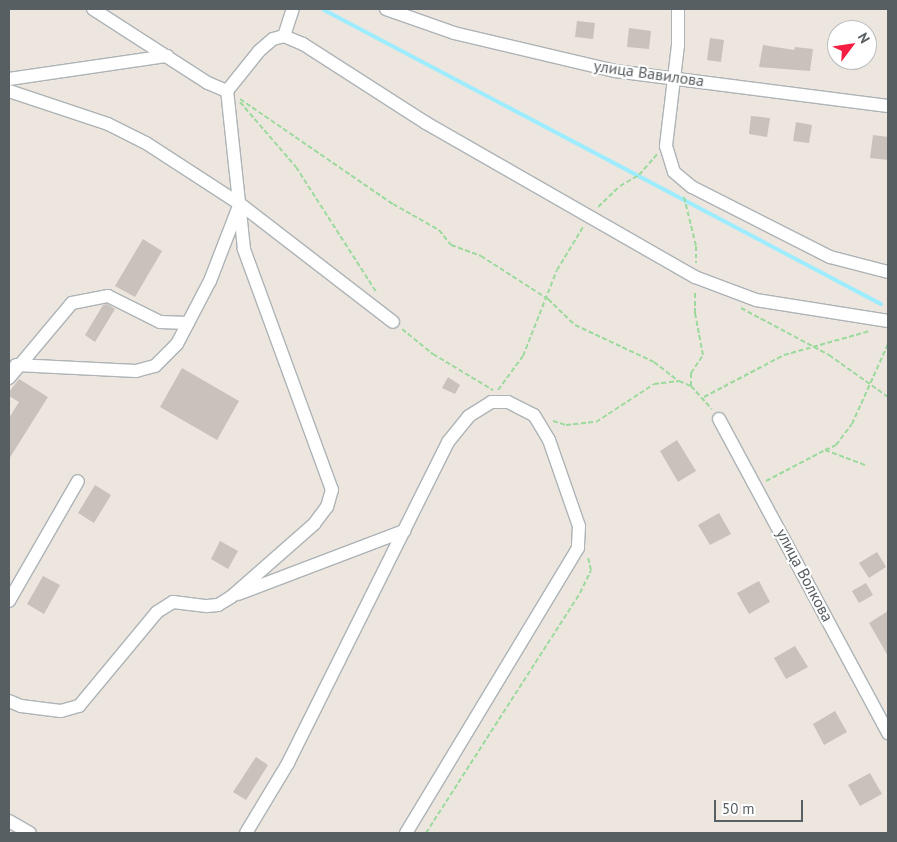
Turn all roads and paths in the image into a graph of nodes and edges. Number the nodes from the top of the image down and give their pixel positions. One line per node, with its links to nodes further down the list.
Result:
1 (93, 9): 6 (street)
2 (293, 9): 5 (street)
3 (386, 9): 7 (street, улица Вавилова)
4 (678, 9): 7 (street)
5 (284, 36): 10 (street); 14 (street)
6 (167, 56): 8 (street); 10 (street)
7 (676, 77): 11 (street, улица Вавилова); 12 (street)
8 (9, 79)
9 (9, 91): 13 (street)
10 (227, 91): 13 (street); 16 (path); 17 (path)
11 (888, 106)
12 (666, 146): 14 (path); 15 (street)
13 (240, 204): 19 (street); 20 (street); 40 (street)
14 (590, 217): 17 (path); 21 (street)
15 (888, 272)
16 (380, 298)
17 (548, 299): 26 (path); 28 (path)
18 (733, 303): 23 (path)
19 (393, 322): 28 (path)
20 (188, 323): 24 (street); 24 (street)
21 (884, 324): 23 (path)
22 (888, 344): 27 (path)
23 (810, 346): 27 (path); 30 (path)
24 (16, 366): 25 (street)
25 (9, 378)
26 (679, 381): 30 (path); 32 (path)
27 (870, 382): 31 (path); 34 (path)
28 (496, 392): 29 (path)
29 (504, 396)
30 (704, 397): 33 (path)
31 (888, 397)
32 (534, 415): 38 (street); 47 (street)
33 (719, 419): 37 (street, улица Волкова)
34 (825, 450): 35 (path); 37 (path)
35 (865, 464)
36 (78, 481): 41 (street)
37 (757, 486): 43 (street, улица Волкова)
38 (404, 531): 40 (street); 46 (street)
39 (586, 552): 48 (path)
40 (231, 597): 42 (street)
41 (9, 601)
42 (9, 701)
43 (887, 728)
44 (9, 821): 45 (street)
45 (30, 833)
46 (246, 833)
47 (406, 833)
48 (426, 833)

